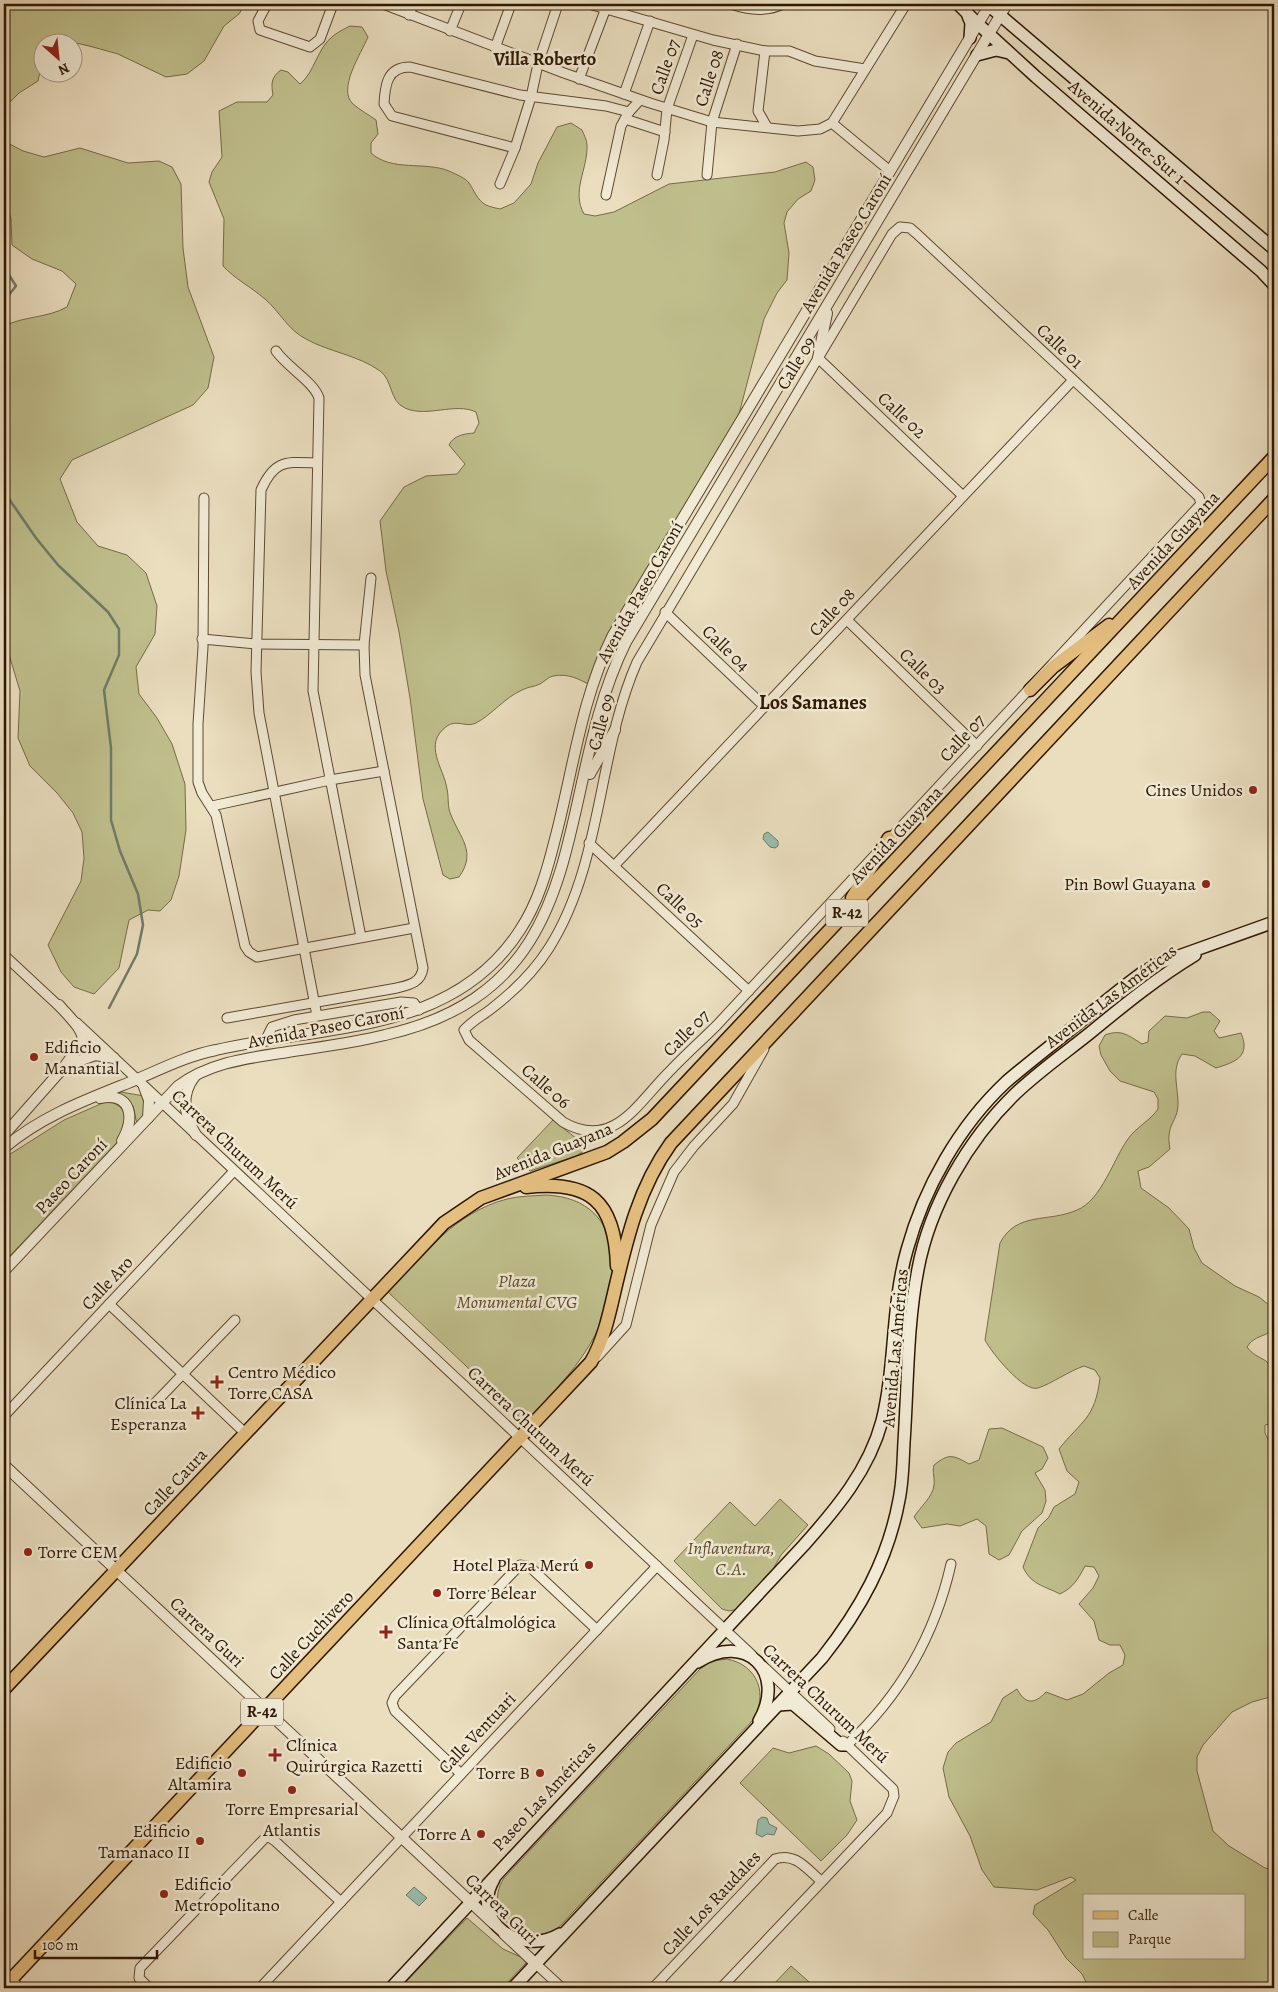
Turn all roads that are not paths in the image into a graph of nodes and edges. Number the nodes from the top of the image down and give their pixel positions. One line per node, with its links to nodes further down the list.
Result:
1 (267, 4): 2 (street)
2 (333, 4)
3 (383, 4): 16 (street)
4 (413, 4): 16 (street)
5 (462, 4): 20 (street)
6 (511, 4): 25 (street)
7 (558, 4): 29 (street)
8 (590, 4): 15 (street)
9 (731, 4): 10 (street)
10 (783, 4)
11 (906, 4): 30 (street)
12 (988, 4): 17 (main road, Avenida Norte-Sur 1); 19 (street, Avenida Paseo Caroní)
13 (1007, 4): 17 (street, Avenida Paseo Caroní)
14 (960, 5): 19 (main road, Avenida Norte-Sur 1); 23 (main road)
15 (606, 8): 18 (street); 31 (street)
16 (409, 15): 20 (street)
17 (1001, 16): 22 (street, Avenida Paseo Caroní); 48 (main road, Avenida Norte-Sur 1)
18 (650, 22): 21 (street); 32 (street)
19 (978, 24): 22 (main road, Avenida Norte-Sur 1); 23 (street, Avenida Paseo Caroní)
20 (450, 31): 25 (street)
21 (693, 35): 24 (street); 35 (street, Calle 07)
22 (989, 35): 27 (street, Avenida Paseo Caroní); 28 (main road, Avenida Norte-Sur 1)
23 (970, 38): 42 (street, Avenida Paseo Caroní)
24 (737, 44): 26 (street); 37 (street, Calle 08)
25 (495, 48): 29 (street)
26 (765, 50): 30 (street); 39 (street)
27 (977, 55): 28 (main road); 50 (street, Avenida Paseo Caroní)
28 (1012, 55): 49 (main road, Avenida Norte-Sur 1)
29 (538, 64): 31 (street); 33 (street)
30 (865, 69): 38 (street)
31 (580, 79): 32 (street)
32 (624, 94): 34 (street)
33 (531, 96): 36 (street); 41 (street); 41 (street)
34 (640, 100): 35 (street); 36 (street)
35 (667, 109): 37 (street); 40 (street, Calle 07)
36 (627, 116): 40 (street); 46 (street)
37 (712, 122): 39 (street); 44 (street, Calle 08)
38 (832, 123): 39 (street); 42 (street)
39 (767, 127)
40 (666, 132): 43 (street, Calle 07)
41 (515, 148): 45 (street)
42 (890, 171): 90 (street, Avenida Paseo Caroní)
43 (657, 175)
44 (707, 175)
45 (500, 184)
46 (606, 195)
47 (892, 234): 52 (street, Calle 09); 53 (street, Calle 01)
48 (1274, 249)
49 (1274, 286)
50 (830, 301): 52 (street); 75 (street, Avenida Paseo Caroní)
51 (276, 351): 55 (street)
52 (818, 358): 56 (street, Calle 02); 62 (street, Calle 09)
53 (1073, 380): 56 (street, Calle 08); 59 (street, Calle 01)
54 (1274, 457): 61 (main road, Avenida Guayana / R-42)
55 (317, 463): 65 (street); 66 (street)
56 (963, 496): 63 (street, Calle 08)
57 (204, 498): 64 (street)
58 (1274, 499): 94 (main road, R-42)
59 (1202, 502): 68 (street, Calle 07)
60 (371, 578): 67 (street)
61 (1149, 591): 68 (main road); 82 (main road, Avenida Guayana / R-42)
62 (665, 612): 69 (street, Calle 04); 70 (street, Calle 09)
63 (846, 620): 69 (street, Calle 08); 71 (street, Calle 03)
64 (202, 639): 65 (street); 76 (street)
65 (258, 644): 66 (street); 74 (street)
66 (313, 644): 67 (street); 73 (street)
67 (364, 645): 72 (street)
68 (1030, 690): 71 (street, Calle 07)
69 (765, 707): 79 (street, Calle 08)
70 (615, 730): 75 (street); 78 (street, Calle 09)
71 (977, 746): 77 (street, Calle 07)
72 (384, 772): 73 (street); 81 (street)
73 (330, 780): 74 (street); 83 (street)
74 (274, 792): 76 (street); 84 (street)
75 (581, 796): 99 (street, Avenida Paseo Caroní)
76 (212, 806): 84 (street)
77 (889, 838): 82 (main road); 87 (street, Calle 07)
78 (589, 843): 79 (street, Calle 05); 93 (street, Calle 09)
79 (614, 866): 87 (street, Calle 05)
80 (1274, 922): 85 (main road, Avenida Las Américas)
81 (414, 928): 83 (street); 88 (street)
82 (826, 935): 111 (main road, Avenida Guayana / R-42)
83 (361, 937): 84 (street)
84 (304, 947): 88 (street)
85 (1207, 947): 98 (main road, Avenida Las Américas); 100 (main road, Avenida Las Américas)
86 (4, 955): 89 (street)
87 (749, 991): 105 (street, Calle 07)
88 (314, 1002): 91 (street); 92 (street)
89 (59, 1005): 96 (street, Carrera Churum Merú); 97 (street)
90 (420, 1010): 91 (street); 95 (street, Avenida Paseo Caroní)
91 (317, 1016): 95 (street)
92 (227, 1018)
93 (464, 1033): 105 (street, Calle 06)
94 (772, 1034): 115 (main road, R-42); 119 (street)
95 (265, 1041): 101 (street, Avenida Paseo Caroní)
96 (114, 1058): 97 (street); 101 (street, Carrera Churum Merú)
97 (64, 1067): 106 (street)
98 (1024, 1067): 100 (main road); 112 (main road, Avenida Las Américas)
99 (198, 1072): 103 (street, Avenida Paseo Caroní); 107 (street)
100 (1036, 1077): 113 (main road, Avenida Las Américas)
101 (140, 1083): 102 (street); 103 (street, Carrera Churum Merú); 104 (street)
102 (89, 1099): 108 (street); 109 (street)
103 (162, 1104): 104 (street, Paseo Caroní); 107 (street, Carrera Churum Merú)
104 (148, 1118): 109 (street, Paseo Caroní)
105 (618, 1123)
106 (4, 1134)
107 (196, 1135): 110 (street, Carrera Churum Merú)
108 (4, 1148)
109 (116, 1153): 114 (street, Paseo Caroní)
110 (234, 1171): 116 (street, Carrera Churum Merú); 117 (street, Calle Aro)
111 (506, 1189): 115 (main road); 116 (main road, Avenida Guayana / R-42)
112 (916, 1221): 113 (main road); 129 (main road, Avenida Las Américas)
113 (930, 1226): 134 (main road, Avenida Las Américas)
114 (4, 1272)
115 (614, 1291): 119 (main road, R-42)
116 (371, 1299): 123 (main road, Calle Caura / R-42); 124 (street, Carrera Churum Merú)
117 (110, 1304): 120 (street); 122 (street, Calle Aro)
118 (235, 1320): 120 (street)
119 (592, 1362): 124 (main road, R-42)
120 (182, 1374): 121 (street); 123 (street)
121 (154, 1404)
122 (4, 1416)
123 (245, 1433): 128 (main road, Calle Caura / R-42)
124 (520, 1438): 127 (street, Carrera Churum Merú); 136 (main road, Calle Cuchivero / R-42)
125 (4, 1465): 128 (street, Carrera Guri)
126 (951, 1564): 138 (street)
127 (657, 1566): 129 (street, Carrera Churum Merú); 130 (street, Calle Ventuari)
128 (116, 1570): 133 (main road, Calle Caura / R-42); 136 (street, Carrera Guri)
129 (724, 1629): 131 (street, Carrera Churum Merú); 132 (main road, Paseo Las Américas)
130 (597, 1630): 139 (street, Calle Ventuari); 139 (street)
131 (758, 1660): 132 (main road); 134 (street, Carrera Churum Merú); 137 (main road)
132 (684, 1672): 141 (main road, Paseo Las Américas)
133 (4, 1689)
134 (790, 1692): 135 (main road); 138 (street, Carrera Churum Merú)
135 (778, 1705): 137 (main road); 138 (main road)
136 (265, 1709): 140 (street, Carrera Guri); 148 (main road, Calle Cuchivero / R-42)
137 (751, 1734): 145 (main road)
138 (847, 1745): 142 (street, Carrera Churum Merú)
139 (462, 1774): 140 (street, Calle Ventuari)
140 (402, 1837): 143 (street, Calle Ventuari); 144 (street, Carrera Guri)
141 (500, 1869): 144 (main road, Paseo Las Américas); 146 (main road)
142 (821, 1881): 154 (street, Calle Los Raudales); 155 (street)
143 (341, 1902): 149 (street); 150 (street, Calle Ventuari)
144 (471, 1902): 146 (street, Carrera Guri); 151 (main road, Paseo Las Américas)
145 (570, 1927): 146 (main road); 147 (main road)
146 (500, 1930): 147 (street, Carrera Guri)
147 (536, 1964): 152 (main road); 153 (street, Carrera Guri)
148 (9, 1982)
149 (149, 1988)
150 (260, 1988)
151 (392, 1988)
152 (513, 1988)
153 (562, 1988)
154 (653, 1988)
155 (721, 1988)

